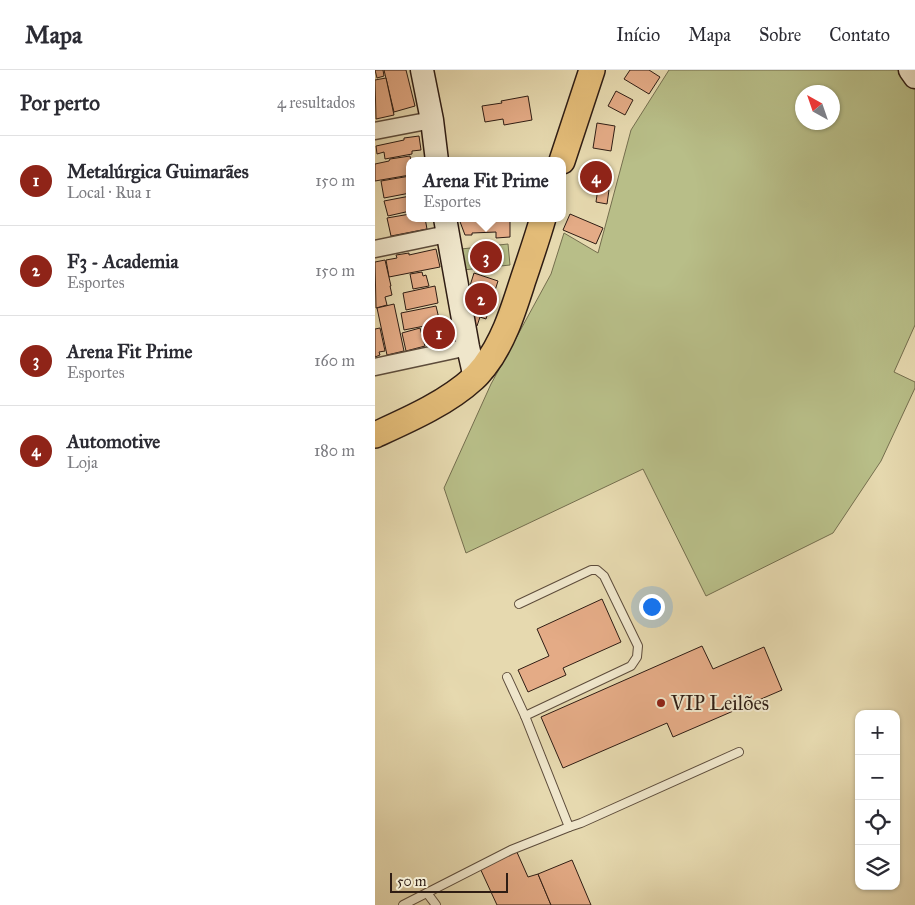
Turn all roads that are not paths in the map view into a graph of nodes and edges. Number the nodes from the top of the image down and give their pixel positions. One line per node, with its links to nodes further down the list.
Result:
1 (422, 70): 5 (street)
2 (592, 70): 8 (main road)
3 (910, 70): 4 (street)
4 (915, 77)
5 (432, 120): 6 (street); 7 (street)
6 (375, 131)
7 (437, 157)
8 (563, 157)
9 (542, 222): 14 (main road)
10 (446, 226): 11 (street); 12 (street)
11 (375, 249)
12 (468, 347): 13 (street); 14 (street)
13 (375, 367)
14 (475, 378): 15 (main road)
15 (375, 435)
16 (519, 604): 18 (lane)
17 (507, 677): 18 (lane)
18 (525, 716): 20 (lane)
19 (739, 752): 20 (lane)
20 (569, 827): 21 (lane)
21 (427, 893): 22 (lane); 23 (lane)
22 (403, 905)
23 (436, 905)

